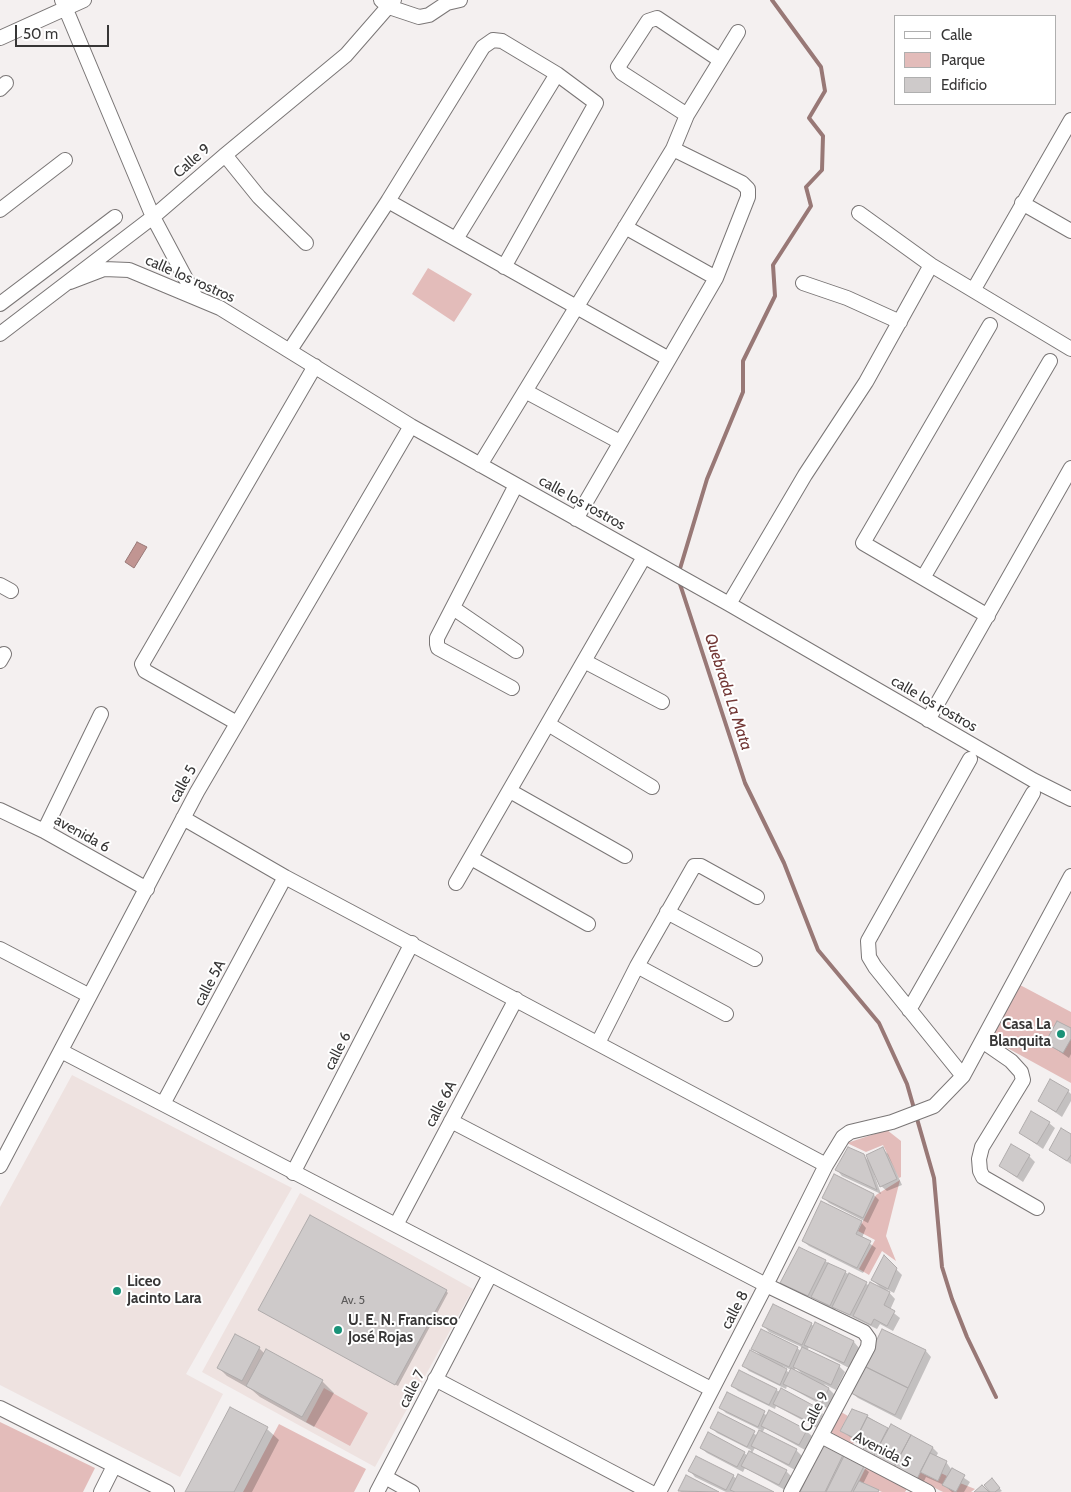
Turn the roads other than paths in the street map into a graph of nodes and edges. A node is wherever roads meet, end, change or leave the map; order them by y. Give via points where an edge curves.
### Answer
1 (84, 0) edge
2 (460, 0) edge
3 (388, 2) edge
4 (64, 4) edge
5 (738, 32) dead end
6 (0, 38) edge
7 (720, 60) junction
8 (557, 74) junction
9 (687, 116) junction
10 (1069, 126) edge
11 (673, 149) junction
12 (224, 154) junction
13 (64, 160) dead end
14 (388, 201) junction
15 (1022, 203) junction
16 (0, 210) edge
17 (859, 213) dead end
18 (115, 217) dead end
19 (153, 217) junction
20 (625, 227) junction
21 (1071, 231) edge
22 (456, 239) junction
23 (306, 243) dead end
24 (931, 265) junction
25 (504, 267) junction
26 (716, 278) junction
27 (70, 282) junction
28 (803, 283) dead end
29 (974, 289) junction
30 (195, 296) junction
31 (0, 304) edge
32 (576, 307) junction
33 (900, 322) junction
34 (990, 326) dead end
35 (0, 334) edge
36 (1071, 349) edge
37 (290, 350) junction
38 (669, 359) junction
39 (1050, 361) dead end
40 (316, 366) junction
41 (525, 391) junction
42 (411, 426) junction
43 (620, 442) junction
44 (480, 465) junction
45 (1071, 468) edge
46 (516, 485) junction
47 (576, 519) junction
48 (644, 557) junction
49 (923, 578) junction
50 (728, 604) junction
51 (453, 608) junction
52 (988, 616) junction
53 (516, 651) dead end
54 (584, 661) junction
55 (512, 688) dead end
56 (662, 702) dead end
57 (101, 714) dead end
58 (928, 720) junction
59 (236, 724) junction
60 (548, 724) junction
61 (970, 759) dead end
62 (652, 787) dead end
63 (510, 791) junction
64 (1033, 793) dead end
65 (1071, 799) edge
66 (0, 810) edge
67 (182, 818) junction
68 (44, 832) junction
69 (625, 856) dead end
70 (471, 858) junction
71 (1071, 876) edge
72 (285, 877) junction
73 (456, 883) dead end
74 (147, 889) junction
75 (757, 897) dead end
76 (667, 912) junction
77 (588, 924) dead end
78 (412, 943) junction
79 (0, 949) edge
80 (755, 958) dead end
81 (637, 966) junction
82 (88, 995) junction
83 (516, 999) junction
84 (910, 1010) junction
85 (726, 1014) dead end
86 (982, 1041) junction
87 (598, 1043) junction
88 (61, 1051) junction
89 (963, 1076) junction
90 (163, 1104) junction
91 (451, 1121) junction
92 (826, 1165) junction
93 (0, 1166) edge
94 (293, 1173) junction
95 (1037, 1208) dead end
96 (396, 1225) junction
97 (490, 1274) junction
98 (766, 1285) junction
99 (436, 1379) junction
100 (711, 1389) junction
101 (0, 1408) edge
102 (820, 1436) junction
103 (114, 1466) junction
104 (385, 1478) junction
105 (101, 1492) edge
106 (167, 1492) edge
107 (377, 1492) edge
108 (412, 1492) edge
109 (650, 1492) edge
110 (659, 1492) edge
111 (791, 1492) edge
112 (928, 1492) edge

1 - 4 street
2 - 3 street via 418,17
3 - 12 street, Calle 9 via 346,55
4 - 6 street
4 - 19 street
5 - 7 street
7 - 9 street
7 - 9 street via 657,18 648,21 618,67 622,73
8 - 14 street via 502,41 493,40 483,48
8 - 22 street
8 - 25 street via 596,103
9 - 11 street
10 - 15 street
11 - 20 street
11 - 26 street via 748,189 748,197
12 - 19 street, Calle 9
12 - 23 street via 258,197
13 - 16 street
14 - 22 street
14 - 37 street
15 - 21 street
15 - 29 street
17 - 24 street
18 - 31 street
19 - 27 street, Calle 9
19 - 30 street
20 - 26 street
20 - 32 street
22 - 25 street
24 - 29 street
24 - 33 street
25 - 32 street
26 - 38 street
27 - 30 street, calle los rostros via 104,269 129,270
27 - 35 street, Calle 9
28 - 33 street
29 - 36 street
30 - 37 street, calle los rostros
32 - 38 street
32 - 41 street
33 - 50 street
34 - 49 street via 863,543
37 - 40 street, calle los rostros
38 - 43 street
39 - 49 street
40 - 42 street, calle los rostros
40 - 59 street via 142,664 145,671
41 - 43 street
41 - 44 street
42 - 44 street, calle los rostros
42 - 59 street, calle 5
43 - 47 street
44 - 46 street, calle los rostros
45 - 52 street
46 - 47 street, calle los rostros
46 - 51 street
47 - 48 street, calle los rostros
48 - 50 street, calle los rostros
48 - 54 street
49 - 52 street
50 - 58 street, calle los rostros
51 - 53 street
51 - 55 street via 437,638 438,648
52 - 58 street
54 - 56 street
54 - 60 street
57 - 68 street
58 - 65 street, calle los rostros
59 - 67 street, calle 5
60 - 62 street
60 - 63 street
61 - 84 street via 868,941 869,956 875,967
63 - 69 street
63 - 70 street
64 - 84 street
66 - 68 street, avenida 6
67 - 72 street
67 - 74 street, calle 5
68 - 74 street, avenida 6
70 - 73 street
70 - 77 street
71 - 86 street
72 - 78 street
72 - 90 street, calle 5A
74 - 82 street, calle 5
75 - 76 street via 701,866 694,866
76 - 80 street
76 - 81 street
78 - 83 street
78 - 94 street, calle 6
79 - 82 street
81 - 85 street
81 - 87 street
82 - 88 street, calle 5
83 - 87 street
83 - 91 street, calle 6A
84 - 89 street
86 - 89 street
86 - 95 street via 1011,1061 1021,1072 1022,1080 982,1147 980,1171 983,1177
87 - 92 street
88 - 90 street
88 - 93 street, calle 5
89 - 92 street, calle 8 via 934,1106 892,1122 850,1132 838,1144
90 - 94 street
91 - 96 street, calle 6A
91 - 98 street
92 - 98 street, calle 8
94 - 96 street
96 - 97 street
97 - 99 street, calle 7
97 - 100 street
98 - 100 street, calle 8
98 - 102 street, Calle 9 via 864,1332 869,1340
99 - 104 street, calle 7
99 - 109 street
100 - 110 street, calle 8
101 - 103 street
102 - 111 street, Calle 9
102 - 112 street, Avenida 5
103 - 105 street
103 - 106 street
104 - 107 street, calle 7
104 - 108 street

